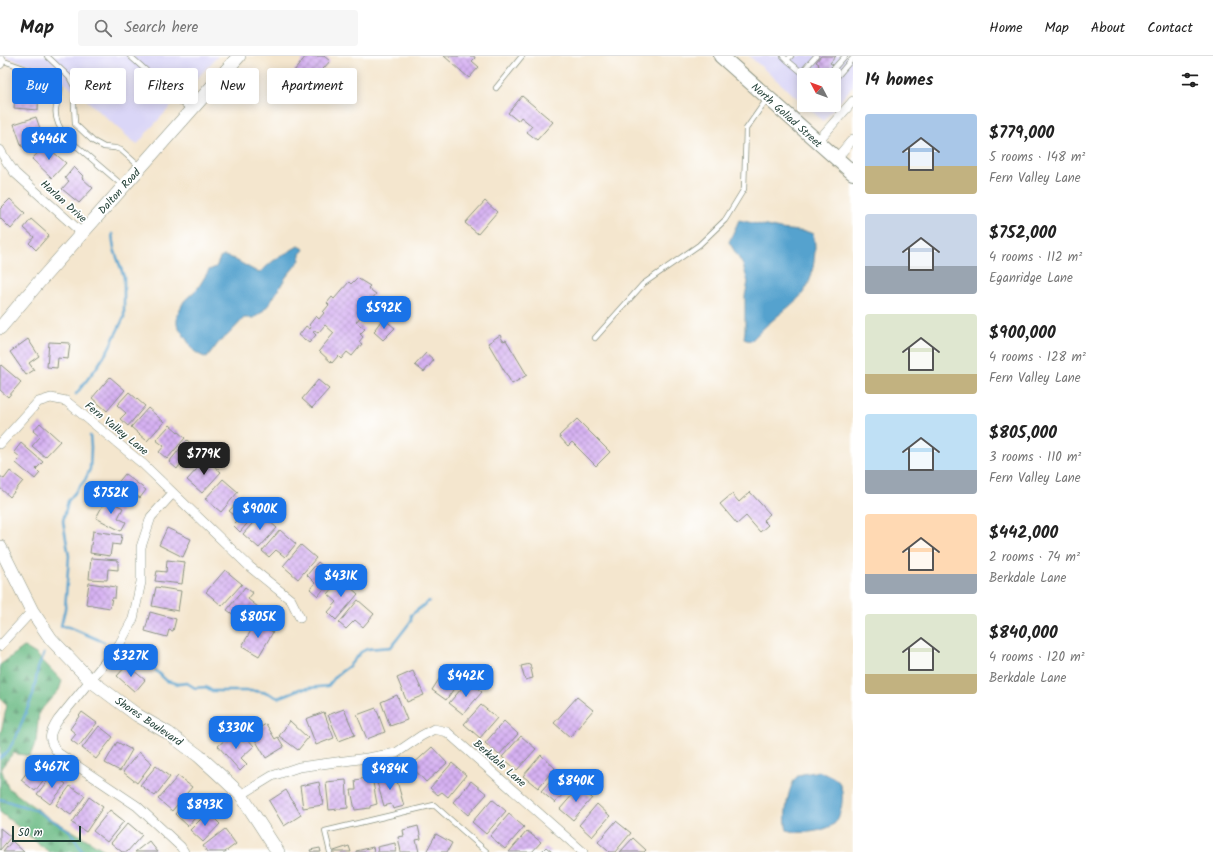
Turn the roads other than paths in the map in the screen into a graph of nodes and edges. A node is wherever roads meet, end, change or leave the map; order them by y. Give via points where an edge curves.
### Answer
1 (47, 56) edge
2 (130, 56) edge
3 (239, 56) edge
4 (522, 56) edge
5 (721, 56) edge
6 (783, 56) edge
7 (816, 56) edge
8 (845, 56) edge
9 (789, 58) edge
10 (853, 58) edge
11 (1, 60) edge
12 (798, 68) edge
13 (807, 68) edge
14 (834, 68) edge
15 (841, 72) edge
16 (496, 88) dead end
17 (768, 98) junction
18 (853, 101) edge
19 (191, 110) junction
20 (853, 139) edge
21 (818, 142) junction
22 (0, 150) edge
23 (836, 159) junction
24 (141, 167) junction
25 (853, 173) edge
26 (123, 186) junction
27 (82, 233) junction
28 (0, 328) edge
29 (595, 338) dead end
30 (0, 444) edge
31 (173, 493) junction
32 (0, 547) edge
33 (32, 611) junction
34 (300, 618) dead end
35 (0, 646) edge
36 (90, 680) junction
37 (241, 795) junction
38 (184, 852) edge
39 (278, 852) edge
40 (330, 852) edge
41 (486, 852) edge
42 (583, 852) edge

1 - 24 lane via 69,77 76,90 75,124 93,141 104,147 121,150
2 - 19 lane
3 - 19 street, Dalton Road
4 - 16 lane
5 - 17 main road, North Goliad Street
6 - 9 lane
7 - 13 lane
8 - 14 lane
9 - 12 lane
10 - 15 lane
11 - 26 lane via 57,81 61,92 56,118 62,132
17 - 21 main road, North Goliad Street
17 - 29 lane via 746,129 744,189 725,220 699,245 643,284
18 - 21 street
19 - 24 street, Dalton Road
20 - 23 street
21 - 23 main road, North Goliad Street
22 - 27 street, Harlan Drive via 15,173
23 - 25 main road, North Goliad Street
24 - 26 street, Dalton Road
26 - 27 street, Dalton Road
27 - 28 street, Dalton Road
30 - 31 street, Fern Valley Lane via 38,402 51,398 66,401 144,464
31 - 34 street, Fern Valley Lane via 250,567 291,600
31 - 36 street via 151,517 141,547 141,582 133,619 119,645
32 - 33 street, Shores Boulevard
33 - 35 street
33 - 36 street, Shores Boulevard via 51,639
36 - 37 street, Shores Boulevard via 199,756
36 - 38 street via 67,706 51,730 52,746 58,753 137,806
37 - 39 street, Shores Boulevard
37 - 42 street, Berkdale Lane via 272,776 299,767 396,753 434,729 447,732
40 - 41 lane via 325,831 434,805

